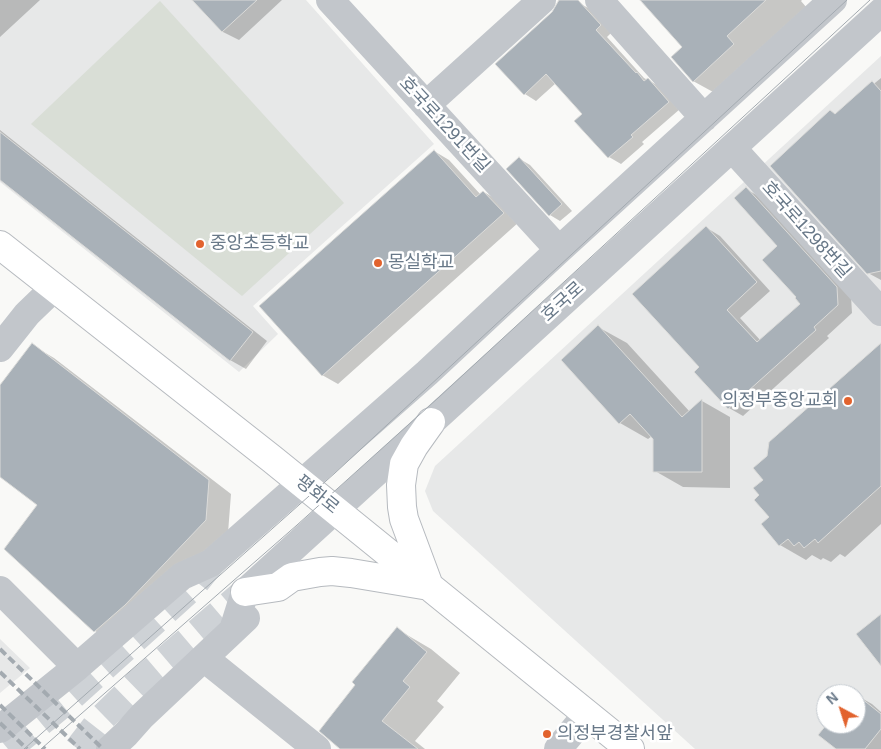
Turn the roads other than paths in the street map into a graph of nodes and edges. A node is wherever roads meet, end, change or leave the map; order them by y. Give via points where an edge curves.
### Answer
1 (330, 0) edge
2 (542, 0) edge
3 (599, 0) edge
4 (833, 0) edge
5 (881, 12) edge
6 (426, 105) junction
7 (704, 118) junction
8 (732, 148) junction
9 (0, 246) edge
10 (559, 250) junction
11 (54, 288) junction
12 (881, 312) edge
13 (0, 348) edge
14 (431, 422) junction
15 (302, 483) junction
16 (335, 510) junction
17 (429, 586) junction
18 (278, 587) junction
19 (0, 590) edge
20 (245, 592) junction
21 (233, 630) junction
22 (204, 658) junction
23 (77, 667) junction
24 (587, 714) junction
25 (0, 729) edge
26 (126, 744) edge
27 (317, 749) edge
28 (558, 749) edge
29 (630, 749) edge

1 - 6 street, 호국로1291번길
2 - 6 street
3 - 7 street
4 - 7 street
5 - 8 street, 호국로
6 - 10 street, 호국로1291번길
7 - 10 street
8 - 12 street, 호국로1298번길
8 - 14 street, 호국로
9 - 11 main road, 평화로
10 - 15 street
11 - 13 street via 27,314
11 - 15 main road, 평화로
14 - 16 street, 호국로
14 - 17 main road via 404,464 401,486 404,519
15 - 16 main road, 평화로
15 - 23 street via 211,563 182,576
16 - 17 main road, 평화로
16 - 20 street, 호국로
17 - 18 main road via 332,571 292,577
17 - 24 main road, 평화로
18 - 20 main road
18 - 21 street
19 - 23 street
20 - 21 street
21 - 22 street
22 - 26 street via 142,716
22 - 27 street
23 - 25 street
24 - 28 street
24 - 29 main road, 평화로

